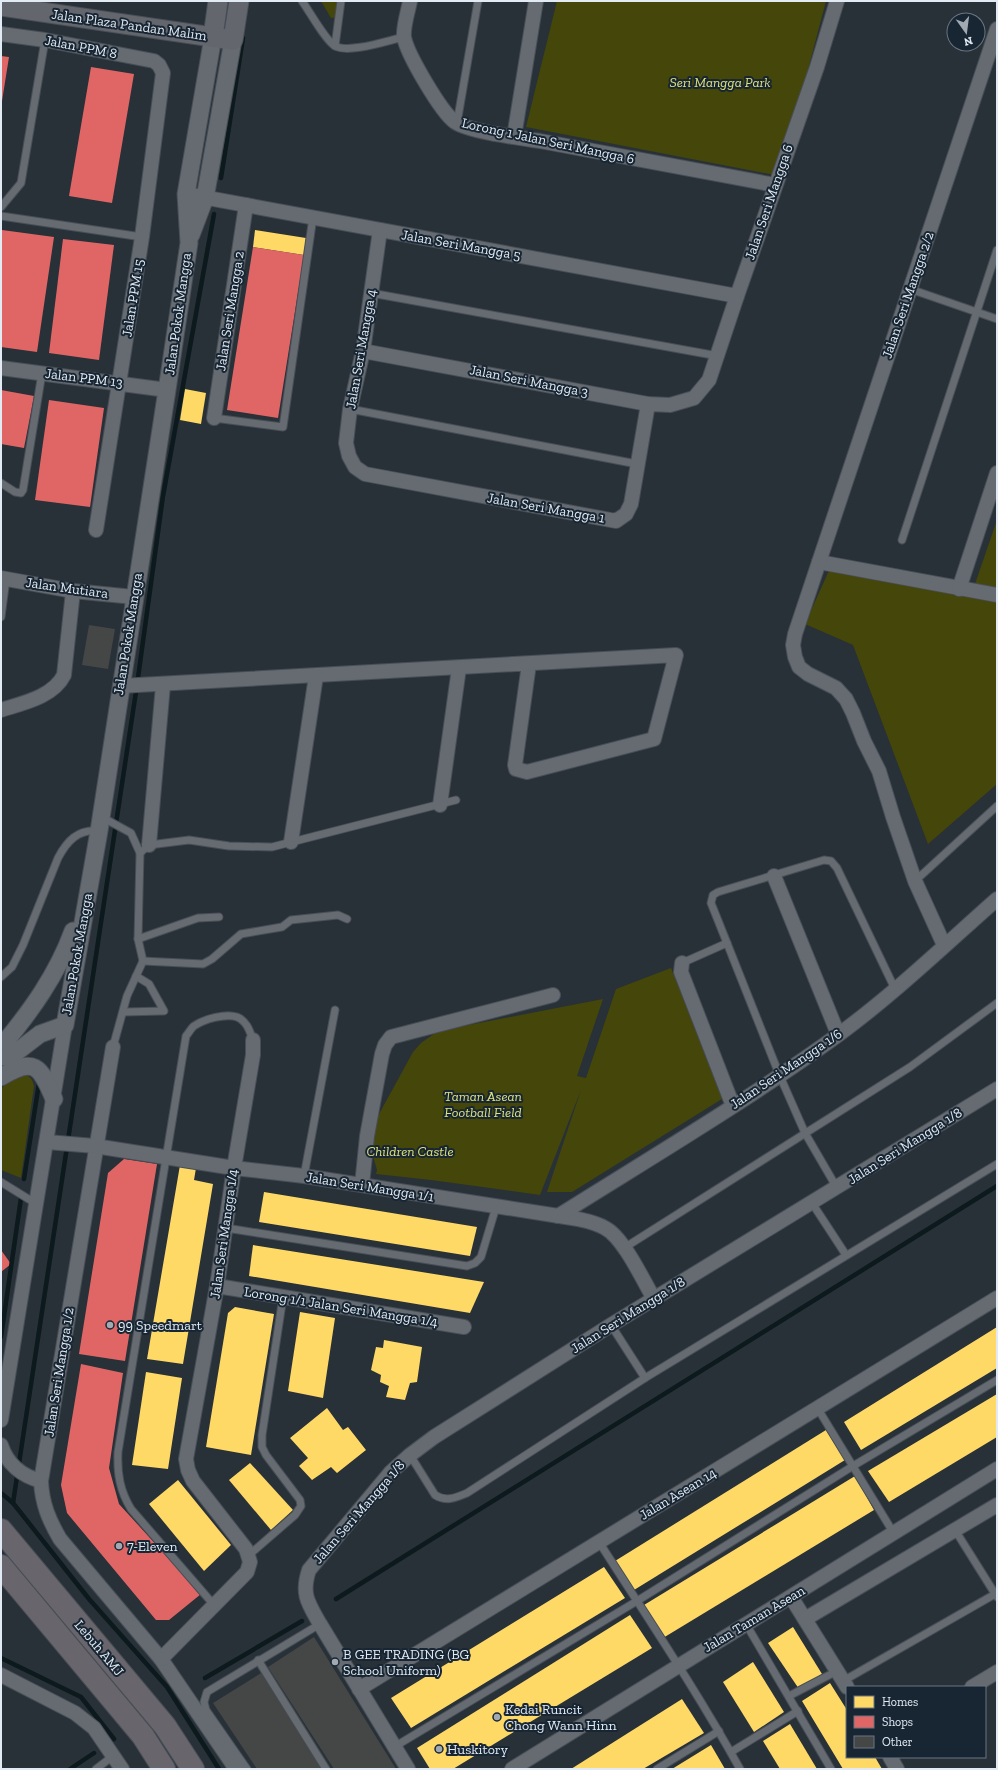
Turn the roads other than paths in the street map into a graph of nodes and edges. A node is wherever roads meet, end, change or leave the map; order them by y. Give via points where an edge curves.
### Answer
1 (218, 1) edge
2 (239, 1) edge
3 (302, 1) edge
4 (341, 1) edge
5 (410, 1) edge
6 (478, 1) edge
7 (536, 1) edge
8 (837, 1) edge
9 (1, 6) edge
10 (997, 29) edge
11 (1, 34) edge
12 (213, 37) junction
13 (404, 37) junction
14 (45, 40) junction
15 (234, 40) junction
16 (335, 46) junction
17 (992, 61) edge
18 (159, 65) joint
19 (457, 123) junction
20 (514, 136) junction
21 (776, 185) junction
22 (186, 194) junction
23 (205, 198) junction
24 (246, 205) junction
25 (1, 207) edge
26 (1, 216) edge
27 (313, 217) junction
28 (380, 230) junction
29 (142, 237) junction
30 (189, 243) junction
31 (997, 250) edge
32 (910, 289) junction
33 (371, 293) junction
34 (737, 296) junction
35 (978, 312) junction
36 (997, 319) edge
37 (363, 351) junction
38 (718, 356) junction
39 (1, 368) edge
40 (42, 373) junction
41 (119, 382) junction
42 (167, 390) junction
43 (694, 398) joint
44 (648, 404) junction
45 (350, 409) junction
46 (214, 418) joint
47 (637, 464) junction
48 (355, 467) joint
49 (997, 473) edge
50 (1, 483) edge
51 (96, 530) dead end
52 (902, 540) dead end
53 (819, 562) junction
54 (3, 578) edge
55 (959, 589) junction
56 (73, 591) junction
57 (997, 595) edge
58 (134, 597) junction
59 (1, 617) edge
60 (530, 664) junction
61 (459, 668) junction
62 (316, 676) junction
63 (163, 685) junction
64 (132, 686) junction
65 (3, 707) edge
66 (456, 800) dead end
67 (440, 805) junction
68 (997, 806) edge
69 (102, 824) junction
70 (291, 842) junction
71 (144, 849) junction
72 (774, 876) junction
73 (915, 881) junction
74 (88, 889) junction
75 (997, 899) edge
76 (219, 917) dead end
77 (347, 919) dead end
78 (138, 938) junction
79 (727, 943) junction
80 (944, 945) junction
81 (143, 961) junction
82 (682, 963) joint
83 (136, 976) junction
84 (1, 978) edge
85 (895, 989) junction
86 (553, 995) dead end
87 (997, 1002) edge
88 (335, 1010) dead end
89 (124, 1012) junction
90 (65, 1025) junction
91 (838, 1034) junction
92 (253, 1040) joint
93 (113, 1047) joint
94 (4, 1054) edge
95 (779, 1074) junction
96 (1, 1077) edge
97 (997, 1089) edge
98 (54, 1098) junction
99 (733, 1106) junction
100 (805, 1133) junction
101 (53, 1142) junction
102 (96, 1146) junction
103 (167, 1158) junction
104 (997, 1164) edge
105 (234, 1168) junction
106 (304, 1176) junction
107 (1, 1182) edge
108 (362, 1185) junction
109 (837, 1188) junction
110 (36, 1203) junction
111 (812, 1203) junction
112 (496, 1207) junction
113 (558, 1216) junction
114 (226, 1228) junction
115 (624, 1248) junction
116 (846, 1256) junction
117 (217, 1286) junction
118 (283, 1297) junction
119 (997, 1298) edge
120 (654, 1299) junction
121 (611, 1325) junction
122 (464, 1328) dead end
123 (645, 1378) junction
124 (997, 1380) edge
125 (818, 1408) junction
126 (1, 1420) edge
127 (1, 1444) edge
128 (410, 1454) junction
129 (853, 1466) junction
130 (997, 1469) edge
131 (41, 1480) junction
132 (997, 1506) edge
133 (1, 1530) edge
134 (955, 1530) junction
135 (893, 1532) junction
136 (599, 1542) junction
137 (249, 1555) junction
138 (1, 1566) edge
139 (996, 1595) edge
140 (791, 1597) junction
141 (637, 1601) junction
142 (214, 1605) junction
143 (805, 1619) junction
144 (320, 1624) junction
145 (746, 1624) junction
146 (161, 1659) junction
147 (258, 1660) junction
148 (678, 1665) junction
149 (997, 1672) edge
150 (1, 1675) edge
151 (842, 1680) edge
152 (974, 1686) edge
153 (359, 1689) junction
154 (789, 1696) junction
155 (798, 1711) junction
156 (719, 1731) junction
157 (394, 1747) junction
158 (731, 1752) junction
159 (113, 1756) junction
160 (891, 1758) edge
161 (96, 1769) edge
162 (122, 1769) edge
163 (164, 1769) edge
164 (193, 1769) edge
165 (236, 1769) edge
166 (246, 1769) edge
167 (326, 1769) edge
168 (408, 1769) edge
169 (512, 1769) edge
170 (657, 1769) edge
171 (740, 1769) edge
172 (832, 1769) edge
173 (897, 1769) edge

1 - 12 main road, Jalan Pokok Mangga
2 - 15 main road, Jalan Pokok Mangga
3 - 16 lane via 328,40
4 - 16 lane
5 - 13 street
6 - 19 lane
7 - 20 street
8 - 21 street, Jalan Seri Mangga 6
9 - 12 main road, Jalan Plaza Pandan Malim
10 - 17 street, Jalan Seri Mangga 2/2
11 - 14 street, Jalan PPM 8
12 - 15 main road, Jalan Plaza Pandan Malim
12 - 22 street, Jalan Pokok Mangga
13 - 16 lane via 358,47
13 - 19 street, Lorong 1 Jalan Seri Mangga 6 via 429,88 450,118
14 - 18 street, Jalan PPM 8 via 154,61
14 - 25 lane via 21,183
15 - 23 street, Jalan Pokok Mangga
17 - 32 street, Jalan Seri Mangga 2/2
18 - 29 street, Jalan PPM 15 via 163,73
19 - 20 street, Lorong 1 Jalan Seri Mangga 6
20 - 21 street, Lorong 1 Jalan Seri Mangga 6
21 - 34 street, Jalan Seri Mangga 6
22 - 23 street, Jalan Seri Mangga 5
22 - 30 street, Jalan Pokok Mangga
23 - 24 street, Jalan Seri Mangga 5
23 - 30 street, Jalan Pokok Mangga
24 - 27 street, Jalan Seri Mangga 5
24 - 46 street, Jalan Seri Mangga 2
26 - 29 lane
27 - 28 street, Jalan Seri Mangga 5
27 - 46 lane via 283,427
28 - 33 street, Jalan Seri Mangga 4
28 - 34 street, Jalan Seri Mangga 5
29 - 41 street, Jalan PPM 15
30 - 42 street, Jalan Pokok Mangga
31 - 35 lane
32 - 35 lane
32 - 53 street, Jalan Seri Mangga 2/2
33 - 37 street, Jalan Seri Mangga 4
33 - 38 lane
34 - 38 street, Jalan Seri Mangga 6
35 - 36 lane
35 - 52 lane
37 - 44 street, Jalan Seri Mangga 3
37 - 45 street, Jalan Seri Mangga 4
38 - 43 street, Jalan Seri Mangga 6 via 709,380
39 - 40 street, Jalan PPM 13
40 - 41 street, Jalan PPM 13
40 - 50 lane via 23,490 21,493 15,492
41 - 42 street, Jalan PPM 13
41 - 51 street, Jalan PPM 15
42 - 58 street, Jalan Pokok Mangga
43 - 44 street, Jalan Seri Mangga 3 via 670,405
44 - 47 street, Jalan Seri Mangga 1
45 - 47 lane
45 - 48 street, Jalan Seri Mangga 4 via 346,443
47 - 48 street, Jalan Seri Mangga 1 via 631,504 626,514 616,520 365,474
49 - 55 street
53 - 55 street
53 - 73 street, Jalan Seri Mangga 2/2 via 795,634 795,657 808,674 836,688 846,699 879,771
54 - 56 street, Jalan Mutiara
54 - 59 lane
55 - 57 street
56 - 58 street, Jalan Mutiara
56 - 65 street via 64,675 60,683 45,694
58 - 64 street, Jalan Pokok Mangga
60 - 60 street via 661,656 676,655 654,739 527,772 516,769 515,765
60 - 61 street
61 - 62 street
61 - 67 street
62 - 63 street
62 - 70 street
63 - 64 street
63 - 71 street
64 - 69 street, Jalan Pokok Mangga
66 - 67 lane
67 - 70 lane
68 - 73 lane
69 - 71 lane via 131,833
69 - 74 street, Jalan Pokok Mangga
69 - 84 lane via 71,838 63,848 23,945 12,967
70 - 71 lane via 272,848 256,848 189,840
71 - 78 lane
72 - 79 lane via 713,895 711,903
72 - 85 lane via 824,860 831,862 837,868
72 - 91 street
73 - 80 street, Jalan Seri Mangga 2/2
74 - 90 street, Jalan Pokok Mangga
74 - 94 street via 65,953
75 - 80 street, Jalan Seri Mangga 1/6
76 - 78 lane via 198,918
77 - 81 lane via 338,915 291,920 282,927 241,934 203,964
78 - 81 lane
79 - 82 lane
79 - 95 lane
80 - 85 street, Jalan Seri Mangga 1/6
81 - 83 lane
82 - 99 street via 681,972
83 - 89 lane via 127,996
83 - 89 lane via 149,984 164,1012
85 - 91 street, Jalan Seri Mangga 1/6
86 - 108 street via 391,1037 382,1054 367,1136
87 - 100 lane via 910,1067
88 - 106 lane
89 - 93 lane
90 - 94 street, Jalan Pokok Mangga via 40,1034
90 - 98 street, Jalan Pokok Mangga
91 - 95 street, Jalan Seri Mangga 1/6
92 - 103 lane via 248,1027 238,1017 226,1016 193,1026 186,1036 183,1049
92 - 105 street, Jalan Seri Mangga 1/4 via 253,1055
93 - 102 street, Jalan Seri Mangga 1/2
94 - 96 street, Jalan Pokok Mangga via 10,1066
95 - 99 street, Jalan Seri Mangga 1/6
95 - 100 lane
96 - 98 street via 16,1068 26,1065 34,1067 47,1082
97 - 109 street, Jalan Seri Mangga 1/8
98 - 101 street, Jalan Pokok Mangga
99 - 113 street, Jalan Seri Mangga 1/6
100 - 109 lane
100 - 115 lane
101 - 102 street, Jalan Seri Mangga 1/1
101 - 110 street, Jalan Pokok Mangga
102 - 103 street, Jalan Seri Mangga 1/1
102 - 131 street, Jalan Seri Mangga 1/2
103 - 105 street, Jalan Seri Mangga 1/1
103 - 142 lane via 122,1422 117,1469 119,1484 131,1509
104 - 116 lane
105 - 106 street, Jalan Seri Mangga 1/1
105 - 114 street, Jalan Seri Mangga 1/4
106 - 108 street, Jalan Seri Mangga 1/1
107 - 110 lane
108 - 112 street, Jalan Seri Mangga 1/1
109 - 111 street, Jalan Seri Mangga 1/8
110 - 126 street, Jalan Pokok Mangga
111 - 116 lane
111 - 120 street, Jalan Seri Mangga 1/8
112 - 113 street, Jalan Seri Mangga 1/1
112 - 114 lane via 481,1257 467,1266
113 - 115 street, Jalan Seri Mangga 1/1 via 578,1218 606,1228
114 - 117 street, Jalan Seri Mangga 1/4
115 - 120 street, Jalan Seri Mangga 1/1
116 - 123 lane
117 - 118 street, Lorong 1/1 Jalan Seri Mangga 1/4
117 - 137 street, Jalan Seri Mangga 1/4 via 186,1459 193,1481
118 - 122 street, Lorong 1/1 Jalan Seri Mangga 1/4
118 - 137 lane via 267,1395 262,1447 300,1500 301,1506 295,1515
119 - 125 street, Jalan Asean 14
120 - 121 street, Jalan Seri Mangga 1/8
121 - 123 lane
121 - 128 street, Jalan Seri Mangga 1/8
123 - 128 lane via 467,1493 448,1500 435,1495
124 - 129 lane
125 - 129 lane
125 - 136 street, Jalan Asean 14
127 - 131 street via 6,1459 24,1474
128 - 144 street, Jalan Seri Mangga 1/8 via 391,1472 309,1570 305,1589 306,1600
129 - 135 lane
129 - 141 lane
130 - 135 street, Jalan Taman Asean
131 - 146 street, Jalan Seri Mangga 1/2 via 42,1497 60,1539
132 - 134 street
133 - 164 highway, Lebuh AMJ via 164,1726
134 - 139 lane
134 - 143 street
135 - 140 street, Jalan Taman Asean
136 - 141 lane
136 - 153 street, Jalan Asean 14
137 - 142 street via 250,1562 246,1572
138 - 163 highway, Lebuh AMJ via 142,1736
139 - 151 lane
140 - 143 street
140 - 145 street, Jalan Taman Asean
141 - 148 lane
141 - 157 lane
142 - 146 street
143 - 151 street
144 - 147 lane
144 - 153 street
145 - 148 street, Jalan Taman Asean
145 - 154 lane
146 - 165 street, Jalan Seri Mangga 1/2
147 - 166 lane via 207,1692 204,1702 206,1710
147 - 167 lane
148 - 156 lane
148 - 169 street, Jalan Taman Asean
149 - 152 street
150 - 159 street via 75,1712 94,1728
151 - 154 lane
153 - 157 street
154 - 155 lane
155 - 158 lane
155 - 172 lane
156 - 158 lane
156 - 170 lane
157 - 168 street
158 - 171 lane
159 - 161 lane
159 - 162 street
160 - 173 street

